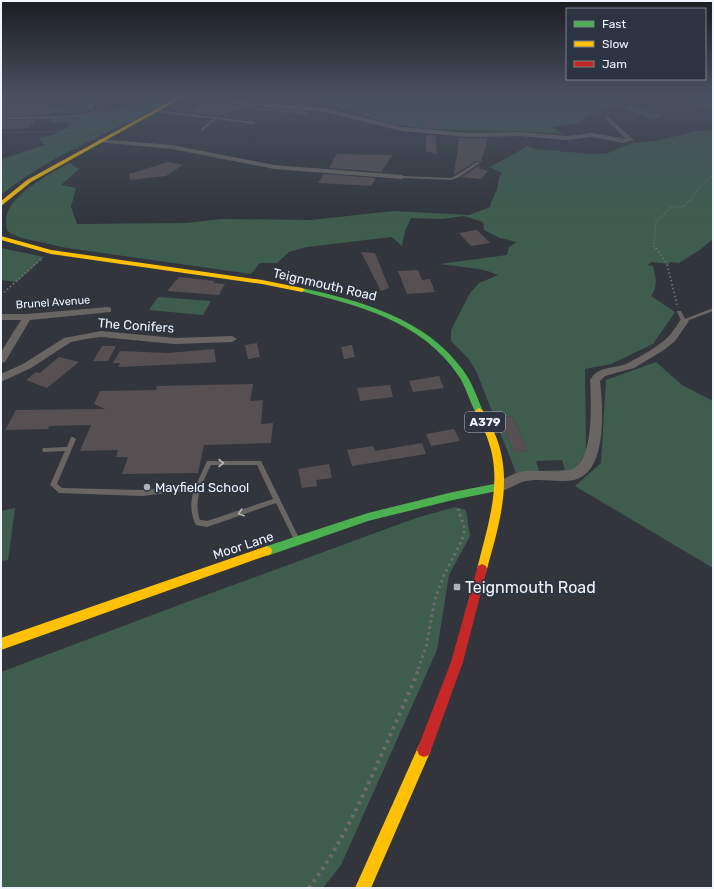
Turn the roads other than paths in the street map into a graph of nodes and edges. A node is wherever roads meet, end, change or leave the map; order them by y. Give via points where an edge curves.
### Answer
1 (105, 137) edge
2 (561, 137) edge
3 (571, 137) edge
4 (605, 137) edge
5 (628, 137) edge
6 (98, 141) junction
7 (478, 163) dead end
8 (402, 177) joint
9 (1, 204) edge
10 (1, 238) edge
11 (108, 310) dead end
12 (713, 310) edge
13 (1, 317) edge
14 (28, 317) junction
15 (682, 317) joint
16 (232, 339) dead end
17 (1, 360) edge
18 (1, 378) edge
19 (73, 439) dead end
20 (69, 449) junction
21 (45, 450) dead end
22 (197, 487) junction
23 (499, 487) junction
24 (278, 500) junction
25 (298, 541) junction
26 (1, 644) edge
27 (363, 888) edge

1 - 6 main road
2 - 3 street
4 - 5 street via 631,140
6 - 8 street via 172,147 274,167
6 - 9 main road via 28,181
7 - 8 lane via 451,178
10 - 23 main road, Teignmouth Road / A379 via 51,252 301,290 380,310 439,348 458,369 489,430 498,459
11 - 14 street, Brunel Avenue
12 - 15 lane
13 - 14 street, Brunel Avenue
14 - 17 street
15 - 23 street via 672,339 660,348 630,366 601,373 595,380 597,405 593,449 587,466 573,475 521,477
16 - 18 street, The Conifers via 175,341 101,334 86,336 68,340
19 - 20 lane
20 - 21 lane
20 - 22 lane via 53,485 61,491 142,493
22 -> 24 lane via 209,463 259,463
24 -> 22 lane via 207,524 198,523 194,515
23 - 25 main road, Moor Lane via 368,517
23 - 27 main road, Teignmouth Road / A379 via 492,529 457,662 418,768
24 - 25 lane
25 - 26 main road, Moor Lane

